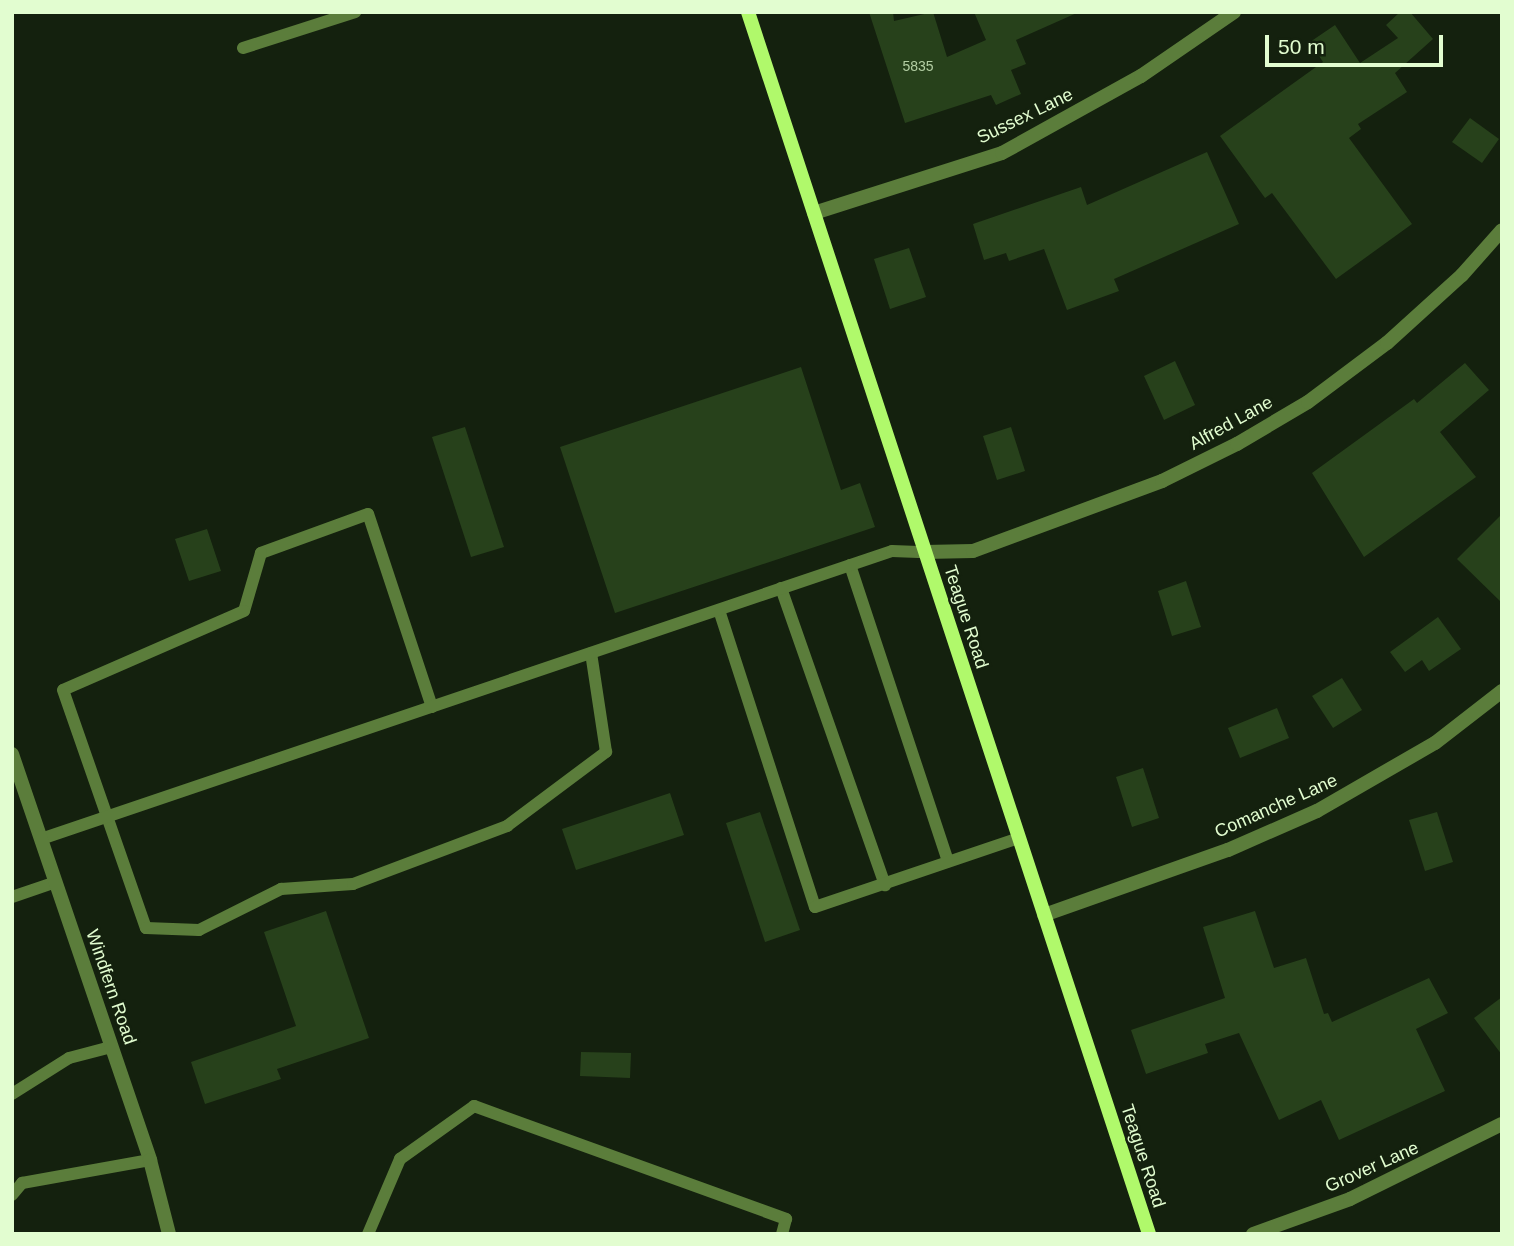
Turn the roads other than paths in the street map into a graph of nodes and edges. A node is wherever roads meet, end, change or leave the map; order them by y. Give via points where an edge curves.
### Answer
1 (355, 12) edge
2 (748, 12) edge
3 (1234, 12) edge
4 (243, 48) dead end
5 (814, 213) junction
6 (1502, 230) edge
7 (925, 552) junction
8 (850, 565) junction
9 (781, 588) junction
10 (719, 610) junction
11 (591, 653) junction
12 (1502, 691) edge
13 (432, 707) junction
14 (12, 754) edge
15 (108, 817) junction
16 (1019, 838) junction
17 (41, 839) junction
18 (948, 861) junction
19 (56, 882) junction
20 (885, 885) junction
21 (12, 897) edge
22 (1044, 915) junction
23 (111, 1046) junction
24 (12, 1094) edge
25 (1502, 1124) edge
26 (150, 1160) junction
27 (12, 1195) edge
28 (169, 1234) edge
29 (368, 1234) edge
30 (782, 1234) edge
31 (1149, 1234) edge
32 (1252, 1234) edge

1 - 4 lane
2 - 5 street, Teague Road
3 - 5 street, Sussex Lane via 1130,83 1002,153
5 - 7 street, Teague Road
6 - 7 street, Alfred Lane via 1462,275 1387,343 1308,402 1237,444 1162,481 973,551
7 - 8 lane via 892,551
7 - 16 street, Teague Road
8 - 9 lane
8 - 18 lane
9 - 10 lane
9 - 20 lane
10 - 11 lane
10 - 20 lane via 816,907
11 - 13 lane
11 - 15 lane via 606,752 507,826 353,884 281,889 199,930 146,928
12 - 22 street, Comanche Lane via 1425,750 1317,811 1228,850
13 - 15 lane
13 - 15 lane via 368,514 261,553 244,611 62,690
14 - 17 street, Windfern Road
15 - 17 lane
16 - 18 lane
16 - 22 street, Teague Road
17 - 19 street, Windfern Road
18 - 20 lane
19 - 21 lane
19 - 23 street, Windfern Road
22 - 31 street, Teague Road
23 - 24 lane via 69,1058
23 - 26 street, Windfern Road
25 - 32 street, Grover Lane via 1350,1199
26 - 27 lane via 22,1182
26 - 28 street, Windfern Road
29 - 30 lane via 400,1159 474,1106 786,1219

